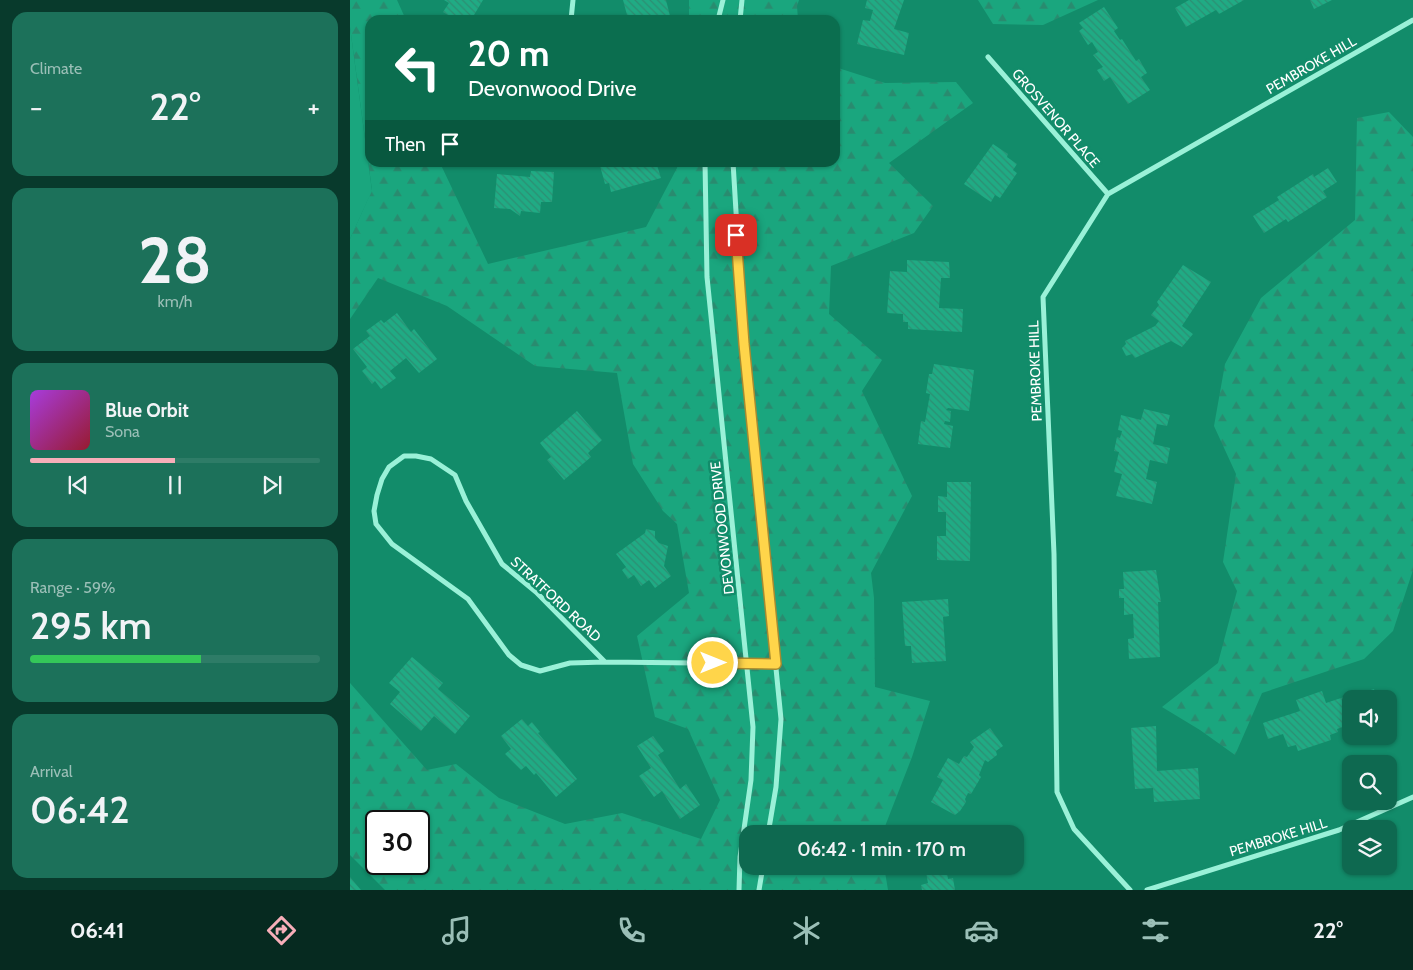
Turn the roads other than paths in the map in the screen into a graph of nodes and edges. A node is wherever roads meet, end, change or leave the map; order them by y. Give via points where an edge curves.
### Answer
1 (573, 0) edge
2 (723, 0) edge
3 (742, 0) edge
4 (572, 15) edge
5 (719, 15) edge
6 (740, 15) edge
7 (1413, 20) edge
8 (988, 57) dead end
9 (705, 167) edge
10 (733, 167) edge
11 (1108, 194) junction
12 (605, 662) junction
13 (748, 664) junction
14 (776, 664) junction
15 (1413, 797) edge
16 (770, 825) edge
17 (762, 875) edge
18 (739, 890) edge
19 (759, 890) edge
20 (1130, 890) edge
21 (1147, 890) edge

1 - 4 street
2 - 5 street
3 - 6 street
7 - 11 street, PEMBROKE HILL
8 - 11 street, GROSVENOR PLACE
9 - 13 street, DEVONWOOD DRIVE via 706,277
10 - 14 street via 744,344
11 - 20 street, PEMBROKE HILL via 1043,297 1054,554 1056,792 1074,830
12 - 12 street, STRATFORD ROAD via 536,592 502,564 455,476 431,459 416,456 404,456 389,467 377,495 376,524 392,544 468,599 509,655 521,665 540,671 570,663
12 - 13 street, STRATFORD ROAD
13 - 14 street, STRATFORD ROAD
13 - 18 street, DEVONWOOD DRIVE via 753,727 751,780 740,857
14 - 16 street via 781,719
15 - 21 street, PEMBROKE HILL via 1339,830
17 - 19 street

